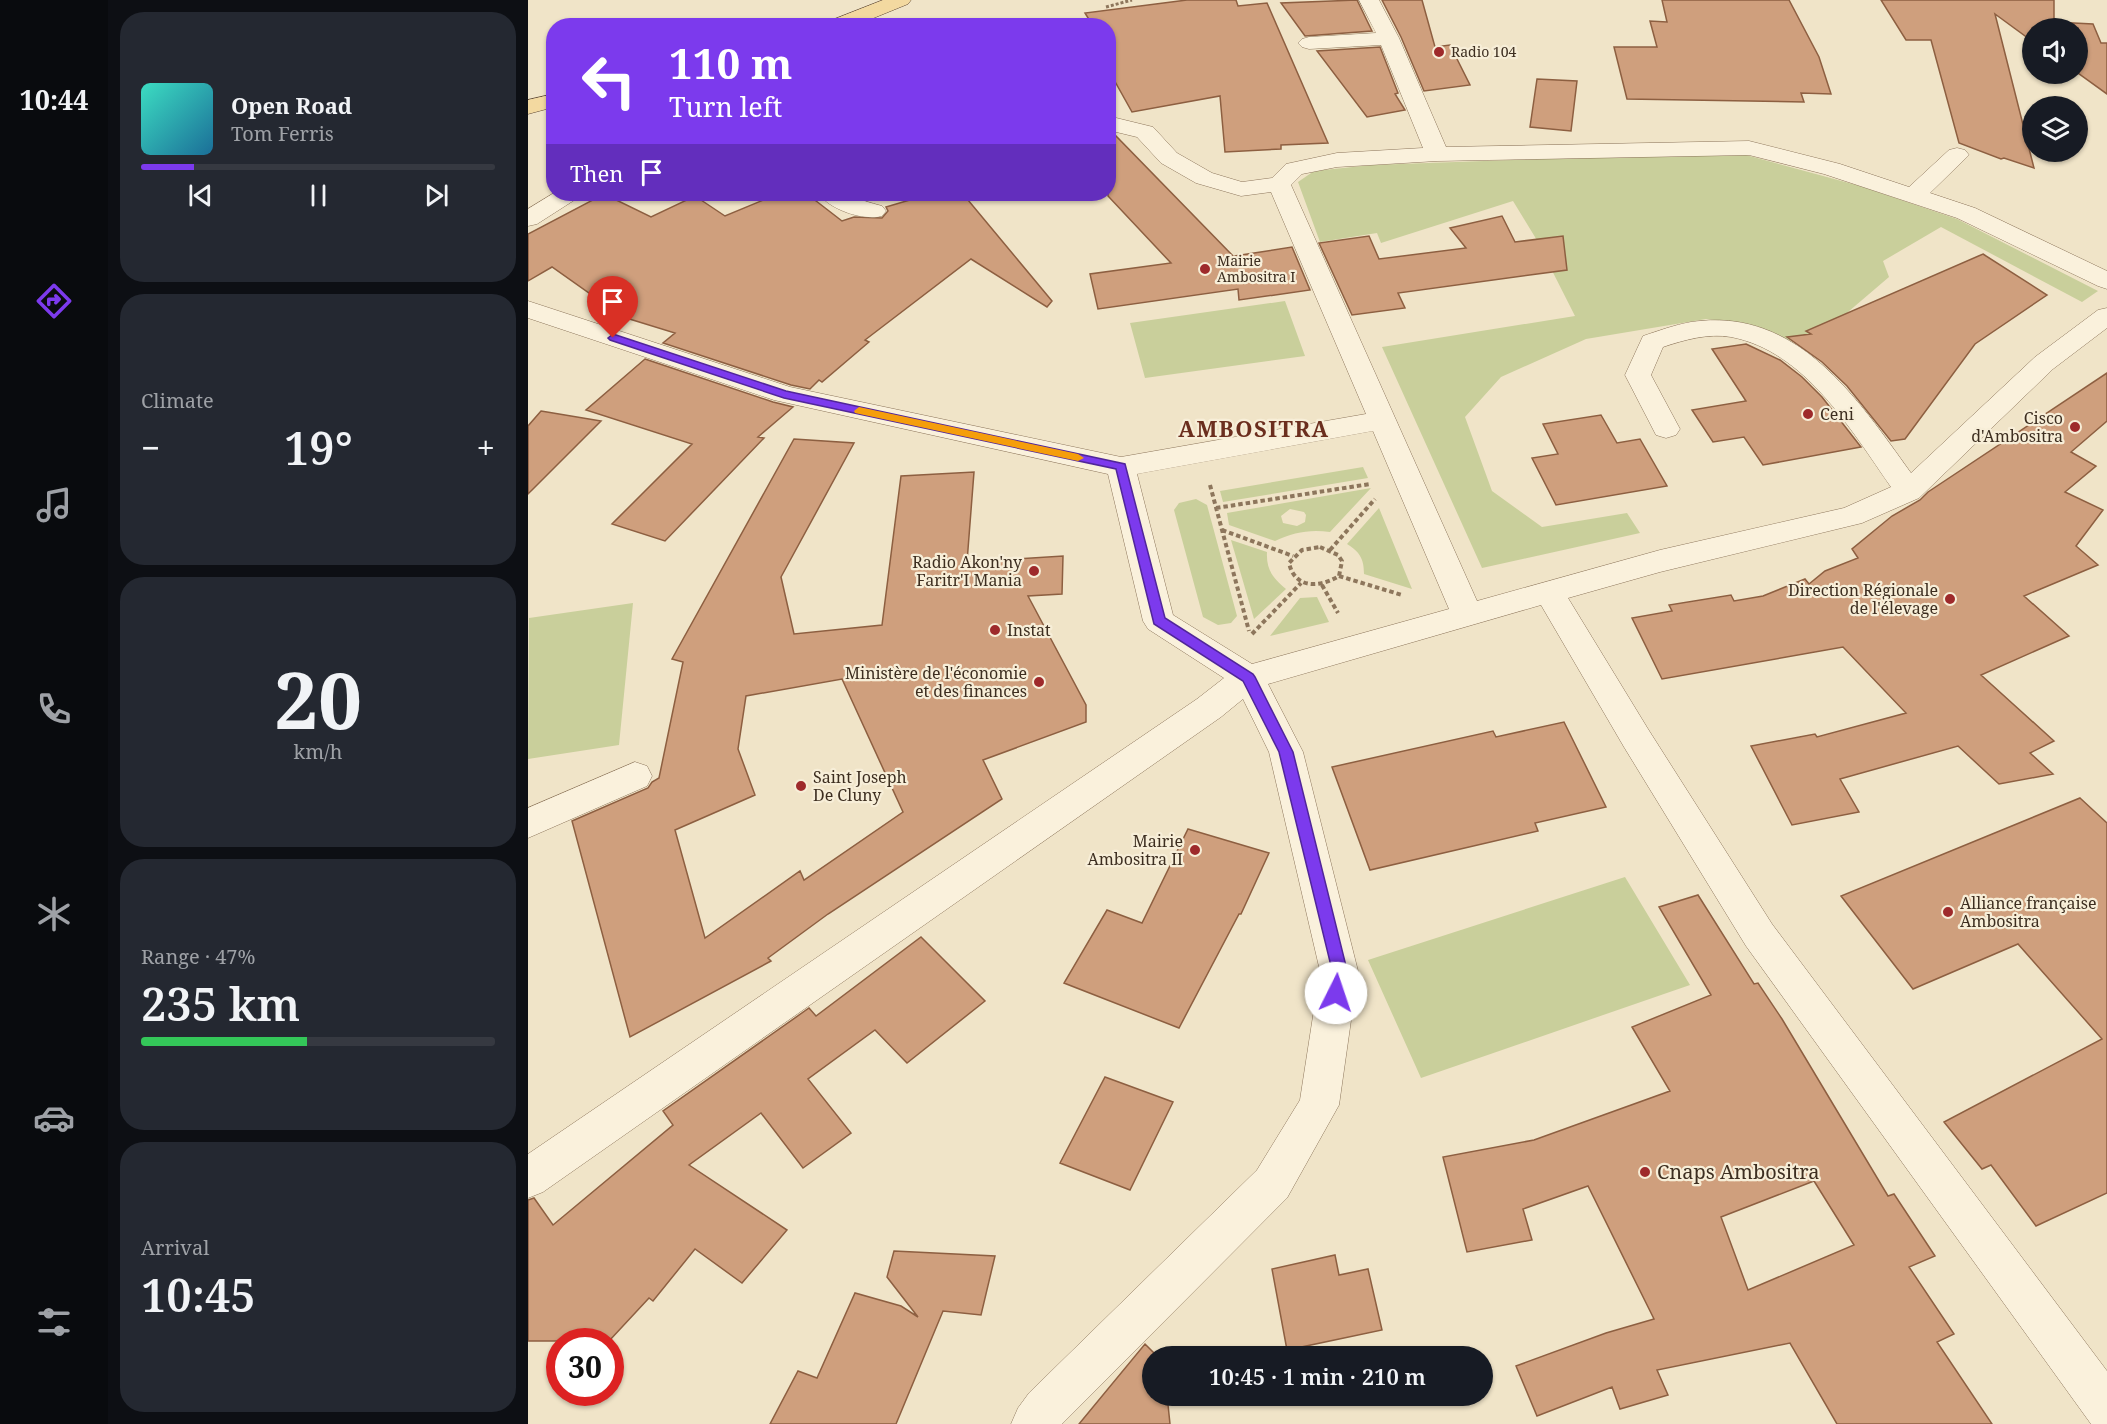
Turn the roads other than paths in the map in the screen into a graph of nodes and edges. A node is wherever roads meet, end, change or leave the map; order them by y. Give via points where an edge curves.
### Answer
1 (902, 0) edge
2 (1369, 0) edge
3 (855, 18) edge
4 (1389, 38) junction
5 (1309, 43) dead end
6 (546, 102) edge
7 (528, 107) edge
8 (1116, 125) edge
9 (1437, 154) junction
10 (1957, 155) dead end
11 (1279, 184) junction
12 (1918, 196) junction
13 (557, 201) edge
14 (842, 201) edge
15 (874, 211) dead end
16 (528, 219) edge
17 (2107, 281) edge
18 (528, 309) edge
19 (2107, 316) edge
20 (1382, 420) junction
21 (1666, 429) dead end
22 (1121, 466) junction
23 (1909, 491) junction
24 (1549, 592) junction
25 (1467, 614) junction
26 (1248, 677) junction
27 (635, 776) dead end
28 (528, 824) edge
29 (528, 1178) edge
30 (2107, 1408) edge
31 (1034, 1424) edge

1 - 3 main road
2 - 4 street
4 - 5 street
4 - 9 street
6 - 7 main road
8 - 11 street via 1144,132 1169,158 1204,178 1241,189
9 - 11 street via 1337,160 1294,169
9 - 12 street via 1749,148
10 - 12 street via 1918,191
11 - 20 street
12 - 17 street via 1966,213
13 - 16 street
14 - 15 street
18 - 22 street via 784,394
19 - 23 street via 2044,363
20 - 22 street
20 - 25 street via 1398,475
21 - 23 street via 1638,375 1652,342 1692,330 1731,329 1766,339 1796,355 1831,386
22 - 26 street via 1159,621
23 - 24 street via 1852,516 1660,561
24 - 25 street
24 - 30 street via 1759,935
25 - 26 street
26 - 29 street via 1209,708
26 - 31 street via 1286,752 1340,970 1318,1105 1272,1184
27 - 28 street

